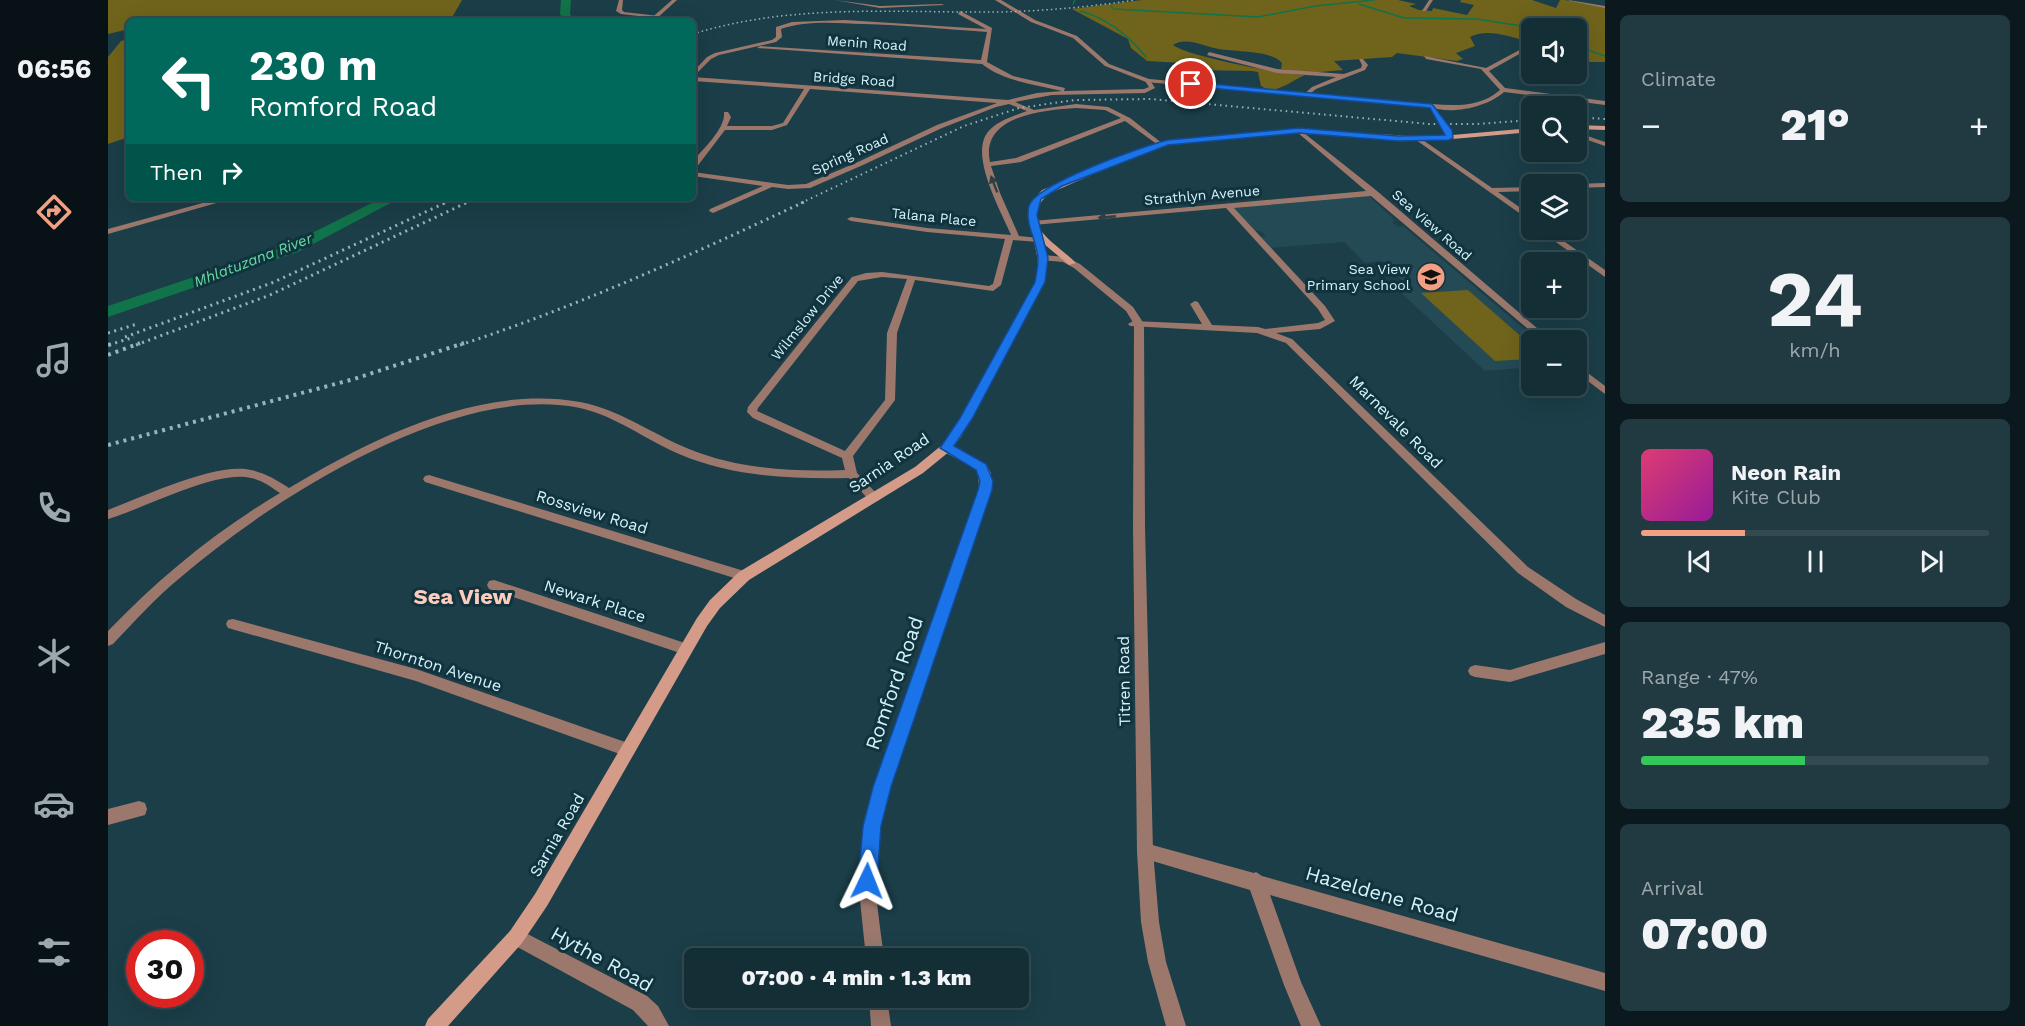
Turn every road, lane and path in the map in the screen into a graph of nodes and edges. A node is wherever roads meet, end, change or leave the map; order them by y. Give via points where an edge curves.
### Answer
1 (621, 0) edge
2 (675, 0) edge
3 (837, 0) edge
4 (933, 0) edge
5 (997, 0) edge
6 (1431, 0) edge
7 (1570, 0) edge
8 (1602, 0) edge
9 (1597, 5) junction
10 (1605, 7) edge
11 (1424, 10) dead end
12 (960, 13) dead end
13 (648, 18) edge
14 (654, 18) edge
15 (990, 31) junction
16 (750, 47) junction
17 (1521, 51) edge
18 (1209, 54) dead end
19 (1426, 57) dead end
20 (1361, 60) dead end
21 (984, 62) junction
22 (703, 64) junction
23 (696, 67) edge
24 (1486, 70) junction
25 (696, 75) edge
26 (1344, 76) junction
27 (696, 78) edge
28 (1148, 81) junction
29 (1172, 83) junction
30 (808, 88) junction
31 (1150, 89) junction
32 (1503, 90) junction
33 (1076, 92) junction
34 (1306, 95) junction
35 (1010, 102) junction
36 (1605, 103) edge
37 (1432, 106) junction
38 (1031, 110) junction
39 (726, 113) dead end
40 (1124, 119) junction
41 (1587, 127) edge
42 (723, 128) junction
43 (1605, 128) edge
44 (1299, 130) junction
45 (1521, 130) edge
46 (1448, 134) junction
47 (1587, 138) edge
48 (1418, 139) junction
49 (1160, 144) junction
50 (1605, 144) edge
51 (696, 162) edge
52 (987, 165) junction
53 (696, 174) edge
54 (772, 185) junction
55 (1605, 185) edge
56 (1587, 186) edge
57 (1521, 189) edge
58 (1492, 190) junction
59 (1374, 194) junction
60 (219, 201) edge
61 (1228, 206) junction
62 (713, 211) dead end
63 (1521, 212) edge
64 (850, 219) dead end
65 (1033, 223) junction
66 (108, 232) edge
67 (1038, 237) junction
68 (1012, 238) junction
69 (1558, 240) edge
70 (1043, 262) junction
71 (1072, 262) junction
72 (1605, 274) edge
73 (912, 278) junction
74 (1195, 304) dead end
75 (1136, 326) junction
76 (1208, 327) junction
77 (1534, 330) edge
78 (1267, 332) junction
79 (1587, 376) edge
80 (1605, 391) edge
81 (946, 448) junction
82 (847, 456) junction
83 (852, 474) junction
84 (429, 479) dead end
85 (288, 492) junction
86 (874, 498) junction
87 (108, 515) edge
88 (744, 576) junction
89 (494, 585) dead end
90 (1605, 622) edge
91 (233, 624) dead end
92 (108, 640) edge
93 (1605, 648) edge
94 (686, 649) junction
95 (1475, 671) dead end
96 (628, 750) junction
97 (139, 809) dead end
98 (108, 817) edge
99 (1145, 851) junction
100 (1256, 881) junction
101 (516, 937) junction
102 (874, 948) edge
103 (1605, 982) edge
104 (879, 1008) edge
105 (435, 1026) edge
106 (659, 1026) edge
107 (881, 1026) edge
108 (1176, 1026) edge
109 (1311, 1026) edge

1 - 13 street via 619,11
2 - 14 street
3 - 4 street via 880,7 942,5
5 - 28 street via 1075,38 1107,65
6 - 11 street
7 - 9 street
8 - 9 street
9 - 10 street
12 - 15 street
15 - 16 street via 816,20 786,23 778,28 779,37
15 - 21 street
16 - 21 street, Menin Road
16 - 22 street via 722,52
17 - 24 street
18 - 26 street via 1277,71
19 - 24 street
20 - 26 street via 1363,69
21 - 33 street via 1004,74
22 - 23 street
22 - 25 street
24 - 32 street
26 - 34 street
27 - 30 street, Bridge Road
28 - 29 street
28 - 31 street via 1153,86
29 - 31 street
29 - 34 street
30 - 35 street, Bridge Road
30 - 42 street via 785,124 772,128
31 - 33 street
32 - 36 street
32 - 37 street via 1470,106
33 - 35 street
34 - 37 street
35 - 38 street
35 - 54 street, Spring Road via 953,121 807,186
37 - 46 street
38 - 40 street via 1101,107
38 - 52 street via 992,129 984,146
39 - 42 street
40 - 49 street
40 - 52 street via 1018,160
41 - 43 main road
42 - 51 street
44 - 48 main road
44 - 49 main road
44 - 59 street, Sea View Road
45 - 46 main road
46 - 48 main road
47 - 50 street
48 - 58 street
49 - 65 main road via 1045,192 1034,203
68 -> 52 street
53 - 54 street, Spring Road
54 - 62 street
55 - 56 street
57 - 58 street
58 - 63 street
59 - 61 street, Strathlyn Avenue
59 - 77 street, Sea View Road
60 - 66 street
61 -> 65 street, Strathlyn Avenue
61 - 78 street via 1330,321 1320,326
64 - 68 street, Talana Place
65 - 67 main road
67 - 68 street, Talana Place
67 - 70 main road
67 - 71 main road
68 - 73 street, Wilmslow Drive via 994,288
69 - 72 street
70 - 71 street
70 - 75 street via 1072,272
70 - 81 main road, Sarnia Road via 1040,282 966,419
71 - 75 street via 1130,309
73 - 82 street via 892,333 890,400
73 - 82 street, Wilmslow Drive via 875,275 855,279 757,401 753,412 765,420
74 - 76 street
75 - 76 street, Marnevale Road
75 - 99 street, Titren Road
76 - 78 street, Marnevale Road
78 - 90 street, Marnevale Road via 1298,349 1523,570
79 - 80 street
81 - 86 main road, Sarnia Road
81 - 102 street, Romford Road via 982,467 985,490 872,826 867,881
82 - 83 street
83 - 85 street via 771,473 724,465 682,450 594,408 560,401 526,401 482,406 438,419
83 - 86 street
84 - 88 street, Rossview Road
85 - 87 street via 247,472 231,474
85 - 92 street via 184,566
86 - 88 main road, Sarnia Road
88 - 94 main road, Sarnia Road via 715,604
89 - 94 street, Newark Place
91 - 96 street, Thornton Avenue via 416,675
93 - 95 street via 1510,676
94 - 96 main road, Sarnia Road
96 - 101 main road, Sarnia Road via 563,865
97 - 98 street
99 - 100 street, Hazeldene Road
99 - 108 street, Titren Road via 1157,962
100 - 103 street, Hazeldene Road
100 - 109 street
101 - 105 main road, Sarnia Road
101 - 106 street, Hythe Road via 640,1003
104 - 107 street

